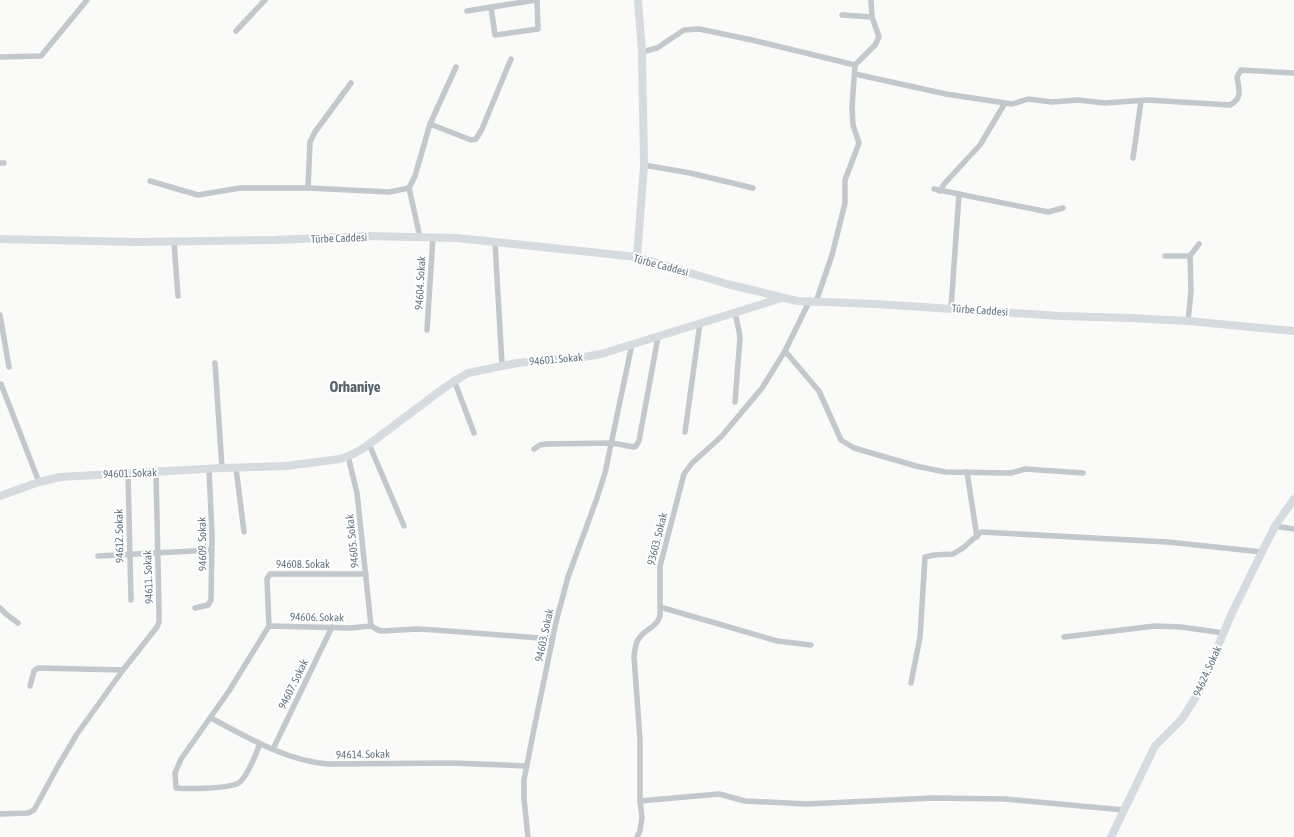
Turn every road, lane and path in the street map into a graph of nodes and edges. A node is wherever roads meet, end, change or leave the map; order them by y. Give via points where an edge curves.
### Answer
1 (86, 0) edge
2 (265, 0) edge
3 (537, 0) edge
4 (638, 0) edge
5 (871, 0) edge
6 (491, 7) junction
7 (467, 11) dead end
8 (842, 15) dead end
9 (872, 17) junction
10 (236, 30) dead end
11 (642, 52) junction
12 (0, 57) edge
13 (511, 59) dead end
14 (855, 65) junction
15 (456, 67) dead end
16 (1294, 73) edge
17 (855, 74) junction
18 (351, 83) dead end
19 (1141, 101) junction
20 (1005, 103) junction
21 (430, 124) junction
22 (1133, 158) dead end
23 (644, 165) junction
24 (150, 181) dead end
25 (308, 188) junction
26 (409, 188) junction
27 (753, 188) dead end
28 (959, 194) junction
29 (1063, 208) dead end
30 (420, 237) junction
31 (433, 237) junction
32 (0, 239) edge
33 (174, 242) junction
34 (495, 242) junction
35 (1199, 244) dead end
36 (1165, 256) dead end
37 (1190, 256) junction
38 (636, 257) junction
39 (178, 296) dead end
40 (783, 298) junction
41 (812, 302) junction
42 (951, 308) junction
43 (736, 313) junction
44 (0, 316) edge
45 (1188, 321) junction
46 (700, 323) junction
47 (427, 330) dead end
48 (1294, 331) edge
49 (658, 337) junction
50 (632, 344) junction
51 (786, 351) junction
52 (216, 363) dead end
53 (502, 366) junction
54 (9, 367) dead end
55 (454, 380) junction
56 (1, 384) edge
57 (735, 402) dead end
58 (685, 432) dead end
59 (474, 433) dead end
60 (612, 443) junction
61 (369, 444) junction
62 (534, 449) dead end
63 (348, 456) junction
64 (222, 468) junction
65 (236, 468) junction
66 (209, 469) junction
67 (156, 472) junction
68 (967, 472) junction
69 (1083, 472) dead end
70 (128, 473) junction
71 (39, 482) junction
72 (0, 496) edge
73 (1294, 499) edge
74 (404, 526) dead end
75 (1275, 526) junction
76 (1294, 529) edge
77 (244, 532) dead end
78 (977, 536) junction
79 (212, 550) junction
80 (1262, 552) junction
81 (158, 553) junction
82 (130, 554) junction
83 (98, 556) dead end
84 (366, 574) junction
85 (131, 600) dead end
86 (660, 607) junction
87 (0, 608) edge
88 (195, 608) dead end
89 (18, 623) dead end
90 (269, 626) junction
91 (371, 626) junction
92 (332, 627) junction
93 (1224, 633) junction
94 (1064, 637) dead end
95 (552, 640) junction
96 (811, 644) dead end
97 (123, 670) junction
98 (911, 683) dead end
99 (30, 686) dead end
100 (210, 718) junction
101 (260, 744) junction
102 (273, 749) junction
103 (526, 766) junction
104 (640, 801) junction
105 (1124, 810) junction
106 (2, 814) edge
107 (528, 837) edge
108 (637, 837) edge
109 (1111, 837) edge

1 - 12 street via 41,56
2 - 10 street
3 - 6 street
3 - 6 street via 538,29 495,35
4 - 11 street
5 - 9 street
6 - 7 street
8 - 9 street
9 - 14 street via 879,37 875,46
11 - 14 street via 656,48 684,30 699,29
11 - 23 street
13 - 21 street via 476,139 471,140
14 - 17 street, 93603. Sokak
15 - 21 street
16 - 19 street via 1241,70 1237,76 1240,93 1236,102 1230,105
17 - 20 street via 946,94
17 - 41 street, 93603. Sokak via 853,125 860,143 845,180 845,203 832,255
18 - 25 street via 310,142
19 - 20 street via 1105,103 1028,99 1012,104
19 - 22 street
20 - 28 street via 980,145 937,190
21 - 26 street
23 - 27 street
23 - 38 street
24 - 25 street via 198,194 240,188
25 - 26 street via 389,192
26 - 30 street
28 - 29 street via 1048,212
28 - 42 street
30 - 31 street, Türbe Caddesi
30 - 33 street, Türbe Caddesi via 367,236
31 - 34 street, Türbe Caddesi
31 - 47 street, 94604. Sokak
32 - 33 street, Türbe Caddesi
33 - 39 street
34 - 38 street, Türbe Caddesi
34 - 53 street
35 - 37 street
36 - 37 street
37 - 45 street via 1191,291
38 - 40 street, Türbe Caddesi
40 - 41 street, Türbe Caddesi
40 - 43 street, 94601. Sokak
41 - 42 street, Türbe Caddesi
41 - 51 street, 93603. Sokak
42 - 45 street, Türbe Caddesi
43 - 46 street, 94601. Sokak
43 - 57 street via 740,338
44 - 54 street
45 - 48 street, Türbe Caddesi
46 - 49 street, 94601. Sokak
46 - 58 street
49 - 50 street, 94601. Sokak
49 - 60 street via 638,444 634,447
50 - 53 street, 94601. Sokak via 593,356
50 - 60 street, 94603. Sokak
51 - 68 street via 819,391 842,440 854,448 916,466 945,472
51 - 86 street, 93603. Sokak via 755,397 721,437 692,463 684,474 660,566
52 - 64 street
53 - 55 street, 94601. Sokak via 468,373
55 - 59 street
55 - 61 street, 94601. Sokak
56 - 71 street
60 - 62 street via 543,444
60 - 95 street, 94603. Sokak via 597,498 566,584
61 - 63 street, 94601. Sokak
61 - 74 street
63 - 65 street, 94601. Sokak via 292,466
63 - 84 street, 94605. Sokak via 357,494
64 - 65 street, 94601. Sokak
64 - 66 street, 94601. Sokak
65 - 77 street
66 - 67 street, 94601. Sokak
66 - 79 street, 94609. Sokak
67 - 70 street, 94601. Sokak
67 - 81 street, 94611. Sokak
68 - 69 street via 1011,473 1025,469
68 - 78 street
70 - 71 street, 94601. Sokak via 60,477
70 - 82 street, 94612. Sokak
71 - 72 street, 94601. Sokak
73 - 75 street, 94624. Sokak
75 - 76 street
75 - 80 street, 94624. Sokak
78 - 80 street via 981,532 1068,536 1168,542
78 - 98 street via 953,554 925,557 920,637
79 - 81 street
79 - 88 street, 94609. Sokak via 210,602 204,607
80 - 93 street, 94624. Sokak
81 - 82 street
81 - 97 street, 94611. Sokak via 159,622
82 - 83 street
82 - 85 street, 94612. Sokak
84 - 90 street, 94608. Sokak via 270,574 267,579
84 - 91 street, 94605. Sokak
86 - 96 street via 777,641
86 - 104 street, 93603. Sokak via 658,622 638,640 634,656 640,740
87 - 89 street
90 - 92 street, 94606. Sokak
90 - 100 street
91 - 92 street, 94606. Sokak
91 - 95 street, 94606. Sokak via 382,631 417,629
92 - 102 street, 94607. Sokak
93 - 94 street via 1155,626
93 - 105 street, 94624. Sokak via 1199,692 1182,719 1155,746
95 - 103 street, 94603. Sokak
97 - 99 street via 38,668 34,671
97 - 106 street, 94611. Sokak via 77,734 34,810 28,813
100 - 101 street, 94614. Sokak
100 - 101 street via 177,767 176,788 238,784 246,775
101 - 102 street, 94614. Sokak
102 - 103 street, 94614. Sokak via 307,761 325,764
103 - 107 street, 94603. Sokak via 524,791
104 - 105 street via 719,794 745,801 807,804 933,798 997,799
104 - 108 street, 93603. Sokak via 641,824
105 - 109 street, 94624. Sokak

